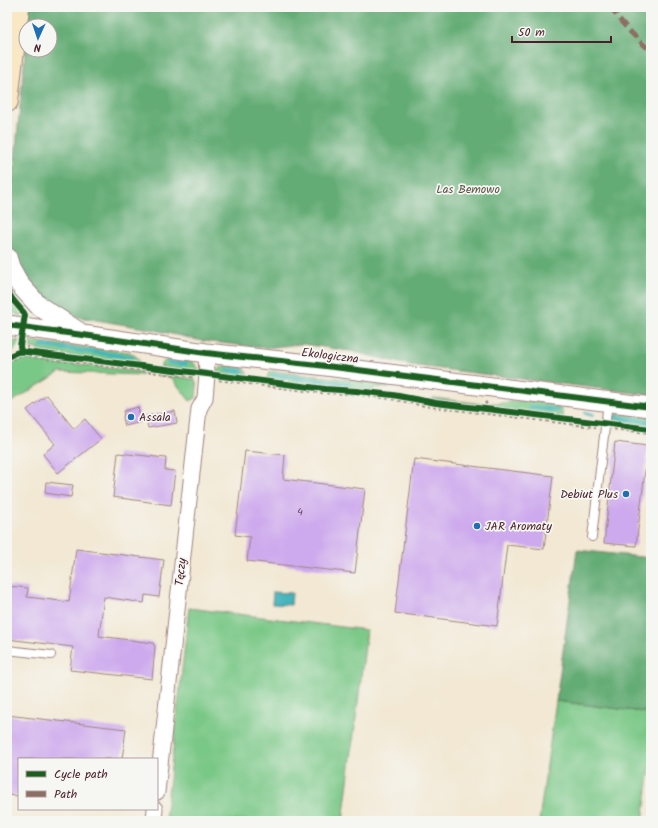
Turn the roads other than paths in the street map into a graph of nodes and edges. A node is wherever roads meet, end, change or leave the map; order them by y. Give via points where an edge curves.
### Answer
1 (18, 7) edge
2 (7, 101) edge
3 (7, 257) edge
4 (15, 326) edge
5 (83, 335) junction
6 (206, 353) junction
7 (608, 402) junction
8 (651, 407) edge
9 (592, 537) dead end
10 (7, 650) edge
11 (51, 655) dead end
12 (158, 783) edge
13 (155, 810) edge
14 (154, 821) edge

1 - 2 main road
3 - 5 street via 20,285 39,306
4 - 5 street, Ekologiczna
5 - 6 street, Ekologiczna
6 - 7 street, Ekologiczna
6 - 12 street, Tęczy via 205,398 199,409
7 - 8 street, Ekologiczna
7 - 9 lane
10 - 11 lane
13 - 14 street

